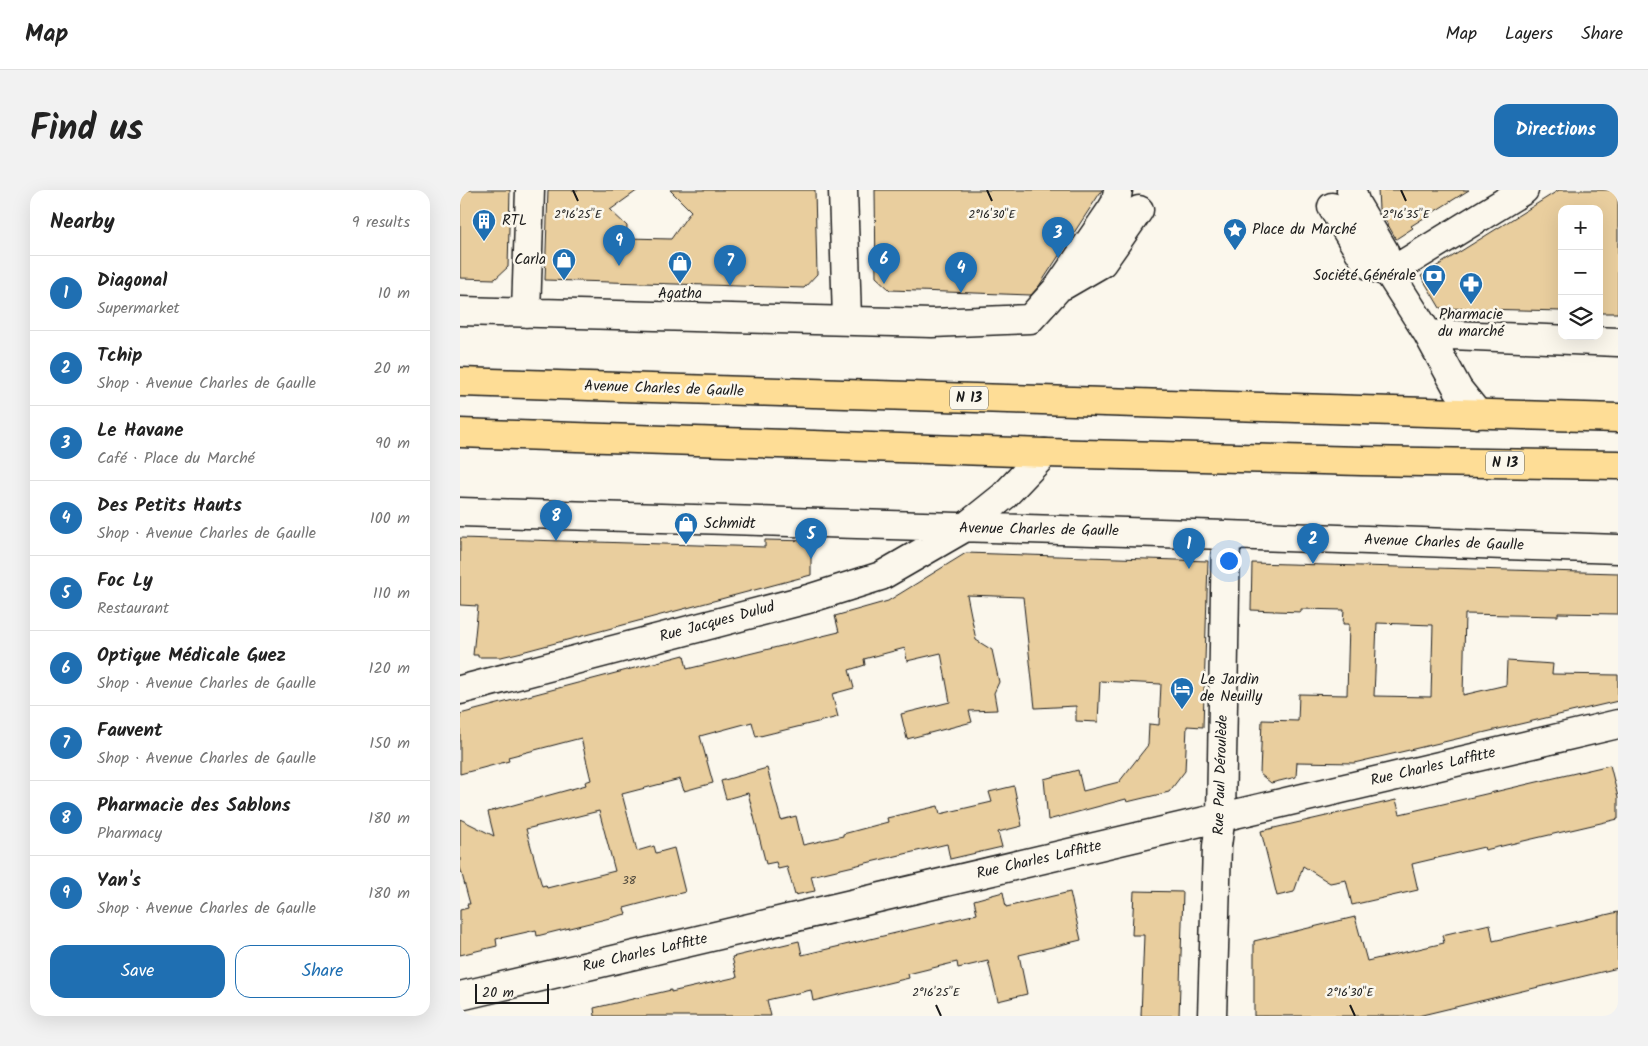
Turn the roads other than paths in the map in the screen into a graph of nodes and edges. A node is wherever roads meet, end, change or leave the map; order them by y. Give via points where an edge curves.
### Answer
1 (530, 190) edge
2 (844, 190) edge
3 (1118, 190) edge
4 (1524, 190) edge
5 (1342, 198) edge
6 (1139, 210) dead end
7 (1389, 273) junction
8 (1058, 288) junction
9 (460, 311) edge
10 (526, 312) junction
11 (847, 319) junction
12 (1428, 334) junction
13 (1618, 342) edge
14 (460, 382) edge
15 (1478, 414) junction
16 (1618, 418) edge
17 (460, 433) edge
18 (1045, 454) junction
19 (1618, 465) edge
20 (460, 512) edge
21 (964, 528) junction
22 (1226, 535) junction
23 (1618, 549) edge
24 (460, 690) edge
25 (1618, 724) edge
26 (1222, 816) junction
27 (460, 996) edge
28 (1212, 1016) edge

1 - 10 street
2 - 11 street
3 - 8 street via 1114,205
4 - 7 street
5 - 7 street via 1356,204 1384,251
6 - 8 street via 1102,262
7 - 12 street
8 - 11 street via 1030,319 932,322
9 - 10 street
10 - 11 street
12 - 13 street
12 - 15 street via 1458,389
14 - 15 main road, Avenue Charles de Gaulle / N 13
15 - 16 main road, Avenue Charles de Gaulle / N 13
17 - 18 main road, N 13
18 - 19 main road, N 13
18 - 21 street, Rue Jacques Dulud via 1004,496
20 - 21 street, Avenue Charles de Gaulle
21 - 22 street, Avenue Charles de Gaulle
21 - 24 street, Rue Jacques Dulud via 881,576 808,599
22 - 23 street, Avenue Charles de Gaulle
22 - 26 street, Rue Paul Déroulède
25 - 26 street, Rue Charles Laffitte
26 - 27 street, Rue Charles Laffitte
26 - 28 street, Rue Paul Déroulède

